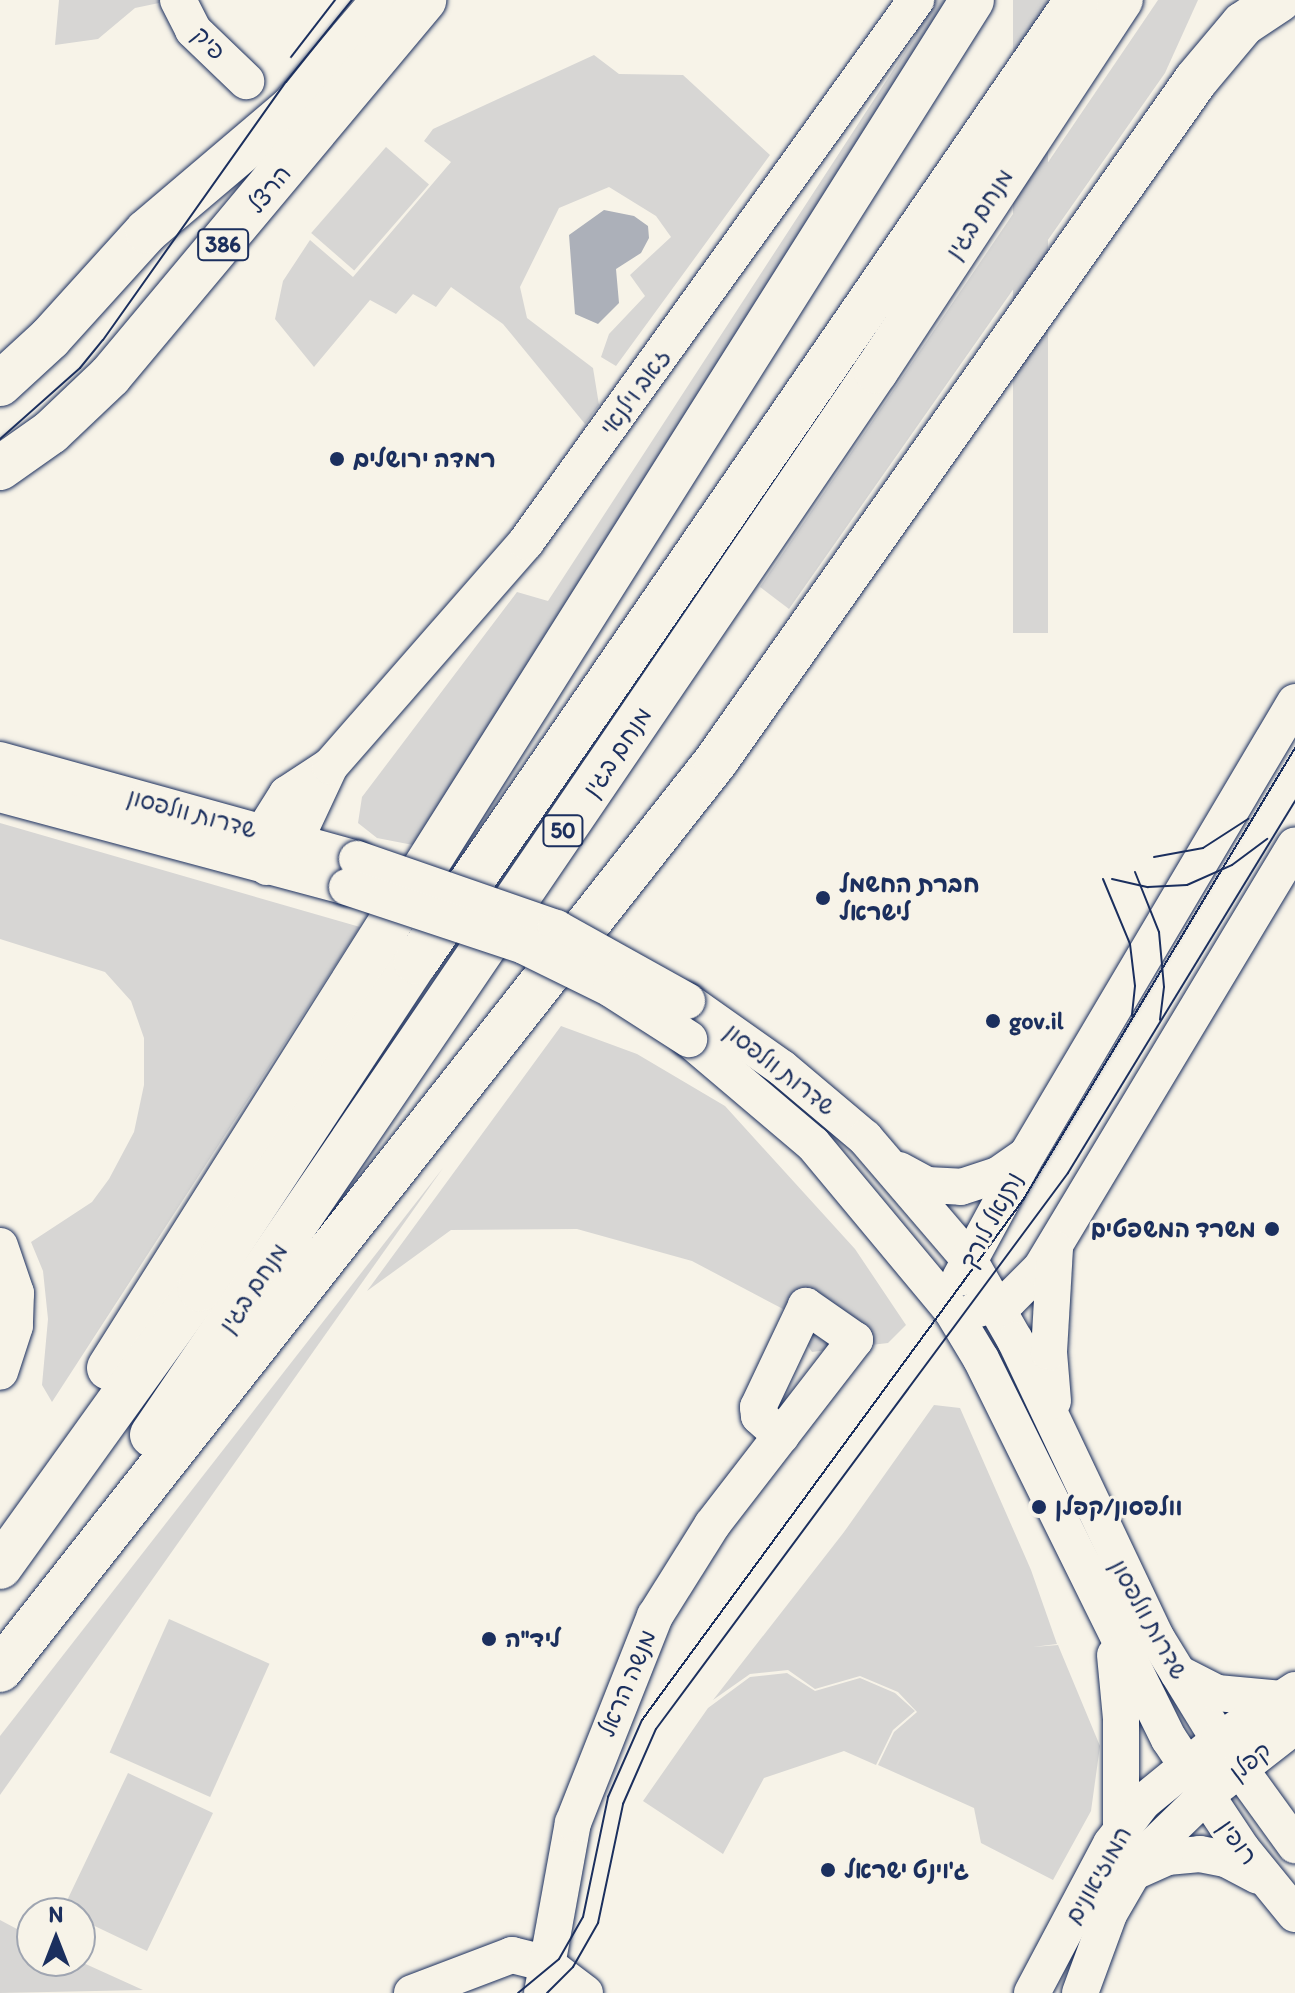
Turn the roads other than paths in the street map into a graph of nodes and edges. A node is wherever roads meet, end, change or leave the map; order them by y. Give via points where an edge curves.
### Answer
1 (178, 0) edge
2 (384, 0) edge
3 (424, 0) edge
4 (916, 0) edge
5 (972, 0) edge
6 (1077, 0) edge
7 (1121, 0) edge
8 (1223, 0) edge
9 (1279, 0) edge
10 (1196, 80) junction
11 (246, 81) dead end
12 (0, 384) edge
13 (0, 468) edge
14 (1295, 702) edge
15 (0, 760) edge
16 (0, 794) edge
17 (1295, 845) edge
18 (275, 847) junction
19 (352, 873) junction
20 (1028, 1153) junction
21 (892, 1165) junction
22 (0, 1246) edge
23 (1055, 1247) junction
24 (968, 1258) junction
25 (997, 1306) junction
26 (952, 1311) junction
27 (0, 1372) edge
28 (781, 1436) dead end
29 (1063, 1443) junction
30 (0, 1543) edge
31 (0, 1567) edge
32 (1111, 1630) junction
33 (0, 1659) edge
34 (0, 1670) edge
35 (1175, 1670) junction
36 (1291, 1705) edge
37 (1229, 1755) junction
38 (1185, 1766) junction
39 (1205, 1796) junction
40 (1121, 1829) junction
41 (1295, 1845) edge
42 (1129, 1875) junction
43 (1284, 1900) edge
44 (542, 1983) edge
45 (412, 1993) edge
46 (585, 1993) edge
47 (1032, 1993) edge
48 (1080, 1993) edge

1 - 11 street, פיק via 193,30
2 - 12 main road, הרצל / 386 via 292,108 147,231 50,338
3 - 13 main road, הרצל / 386 via 110,376 51,432
4 - 18 street, זאב וילנאי via 526,542 330,766
5 - 30 main road
6 - 31 main road, מנחם בגין / 50 via 416,962 200,1289
7 - 33 main road, מנחם בגין / 50 via 867,384
8 - 10 main road
9 - 10 main road via 1243,24
10 - 34 main road via 670,823
14 - 20 street, נתנאל לורך
15 - 18 street, שדרות וולפסון
16 - 18 street, שדרות וולפסון
17 - 23 street, נתנאל לורך
18 - 19 street, שדרות וולפסון
19 - 21 street, שדרות וולפסון, bridge via 544,923 687,1001 812,1091
19 - 26 street, שדרות וולפסון, bridge via 524,946 611,989 689,1039 813,1144
20 - 21 street via 998,1175 961,1187 927,1185
20 - 24 street, נתנאל לורך
21 - 24 street, שדרות וולפסון
22 - 27 street via 16,1293 15,1326
23 - 25 street, נתנאל לורך via 1033,1280
23 - 29 street via 1050,1382
24 - 25 street, שדרות וולפסון
24 - 26 street, נתנאל לורך
25 - 26 street, נתנאל לורך
25 - 29 street, שדרות וולפסון
26 - 32 street, שדרות וולפסון via 981,1359
28 - 44 street, מנשה הראל via 695,1550 655,1616 579,1804
29 - 35 street, שדרות וולפסון via 1123,1574
32 - 38 street, שדרות וולפסון
32 - 40 street via 1121,1719
35 - 36 street via 1217,1693
35 - 37 street, שדרות וולפסון
36 - 37 street, קפלן
37 - 38 street, המוזיאונים
37 - 39 street, קפלן
37 - 41 street, רופין
38 - 39 street, רופין
38 - 40 street, המוזיאונים
39 - 42 street, המוזיאונים
39 - 43 street, רופין
40 - 47 street, המוזיאונים
42 - 43 street via 1167,1857 1207,1854 1250,1870
42 - 48 street, המוזיאונים via 1090,1957
44 - 45 street via 475,1966
44 - 46 street

